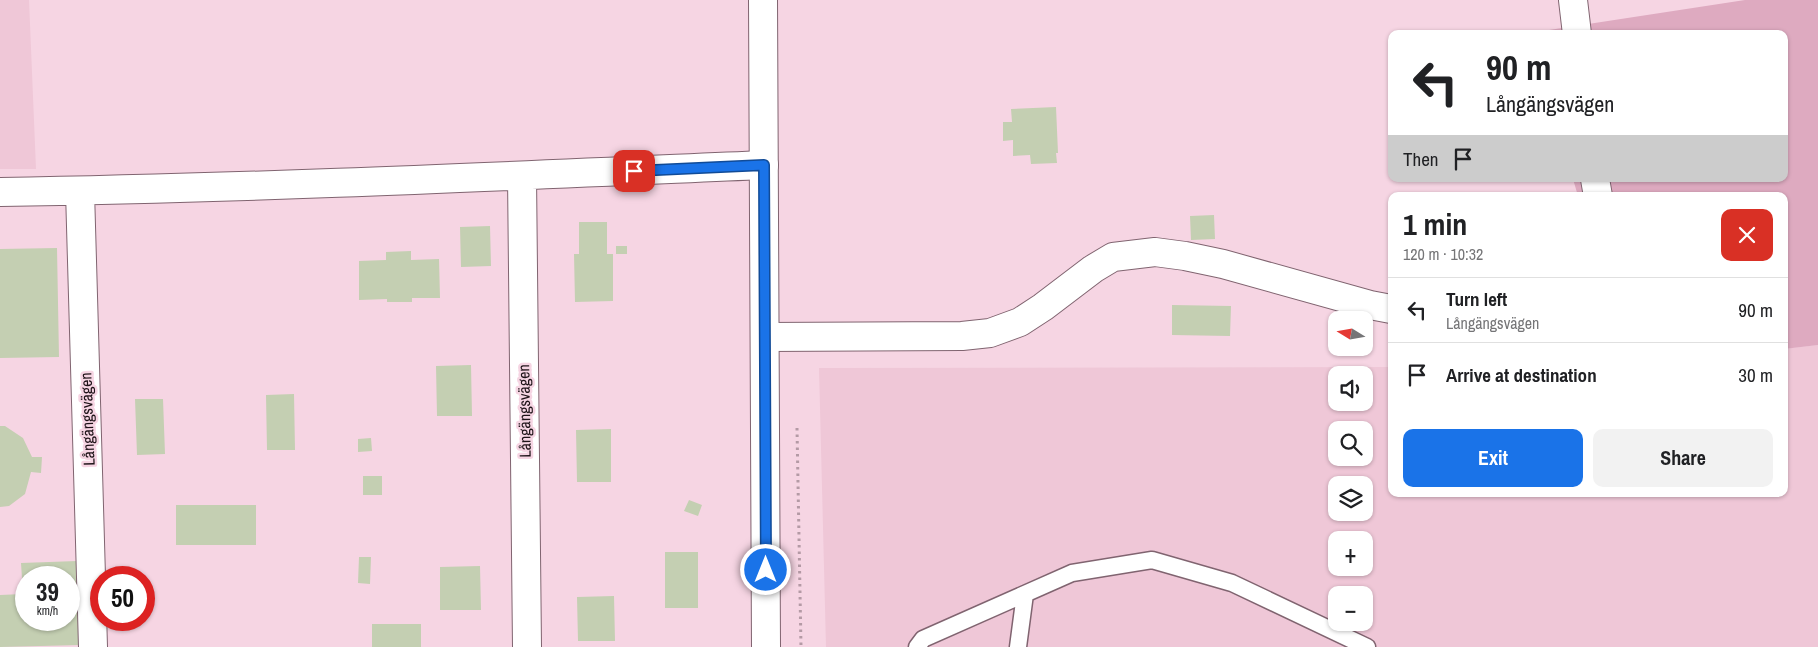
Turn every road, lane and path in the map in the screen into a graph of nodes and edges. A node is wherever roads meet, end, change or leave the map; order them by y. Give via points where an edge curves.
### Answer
1 (763, 0) edge
2 (1573, 0) edge
3 (1577, 30) edge
4 (764, 165) junction
5 (522, 176) junction
6 (80, 191) junction
7 (0, 192) edge
8 (1388, 308) edge
9 (765, 337) junction
10 (1025, 594) junction
11 (94, 647) edge
12 (527, 647) edge
13 (766, 647) edge
14 (917, 647) edge
15 (1018, 647) edge
16 (1367, 647) edge

1 - 4 street
2 - 3 street
4 - 5 street
4 - 9 street
5 - 6 street
5 - 12 street, Långängsvägen
6 - 7 street
6 - 11 street, Långängsvägen
8 - 9 street via 1223,264 1155,252 1113,257 1020,322 990,333 962,336
9 - 13 street
10 - 14 lane via 922,639
10 - 15 lane
10 - 16 lane via 1072,574 1152,560 1232,583

